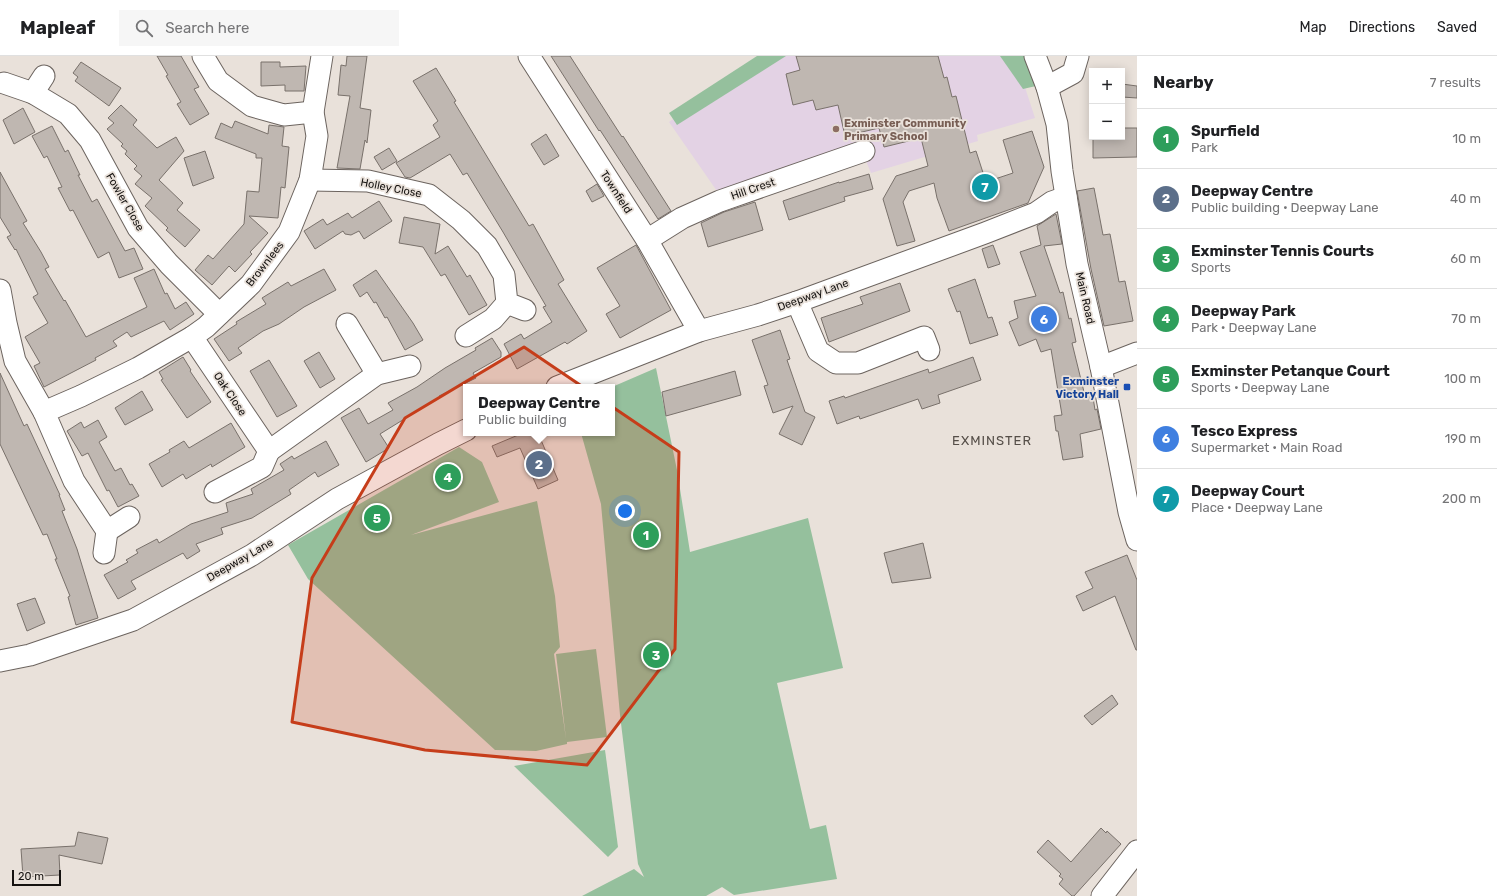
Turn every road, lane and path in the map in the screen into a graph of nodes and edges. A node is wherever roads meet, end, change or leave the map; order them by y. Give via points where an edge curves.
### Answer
1 (203, 56) edge
2 (322, 56) edge
3 (529, 56) edge
4 (1035, 56) edge
5 (1078, 56) edge
6 (4, 83) dead end
7 (1047, 87) junction
8 (313, 112) junction
9 (864, 151) dead end
10 (310, 180) junction
11 (1066, 197) junction
12 (647, 240) junction
13 (0, 290) edge
14 (797, 302) junction
15 (219, 314) junction
16 (348, 324) dead end
17 (700, 331) junction
18 (466, 336) dead end
19 (192, 337) junction
20 (924, 337) dead end
21 (1137, 353) edge
22 (410, 366) dead end
23 (1101, 367) junction
24 (377, 374) junction
25 (565, 384) edge
26 (44, 412) junction
27 (463, 432) edge
28 (269, 450) junction
29 (1129, 473) edge
30 (215, 492) dead end
31 (129, 517) dead end
32 (107, 531) junction
33 (1137, 540) edge
34 (104, 553) dead end
35 (0, 660) edge
36 (1137, 851) edge
37 (1102, 896) edge

1 - 8 street via 218,81 252,106 284,115
2 - 8 street, Brownlees
3 - 12 street, Townfield
4 - 7 street, Main Road
5 - 7 street via 1074,73
6 - 15 street, Fowler Close via 38,84 68,114 90,140 138,228
7 - 11 street, Main Road via 1057,124
8 - 10 street, Brownlees via 317,136
9 - 12 street, Hill Crest via 720,200 682,218
10 - 15 street, Brownlees via 289,232 251,284
10 - 18 street, Holley Close via 368,181 429,195 461,220 487,246 504,275 516,307
11 - 14 street, Deepway Lane via 1052,202 1036,213
11 - 23 street, Main Road via 1077,264
12 - 17 street, Townfield
13 - 26 street via 15,361
14 - 17 street, Deepway Lane
14 - 20 street via 818,351 836,363 858,362
15 - 19 street, Brownlees
16 - 24 street
17 - 25 street, Deepway Lane
19 - 26 street, Brownlees via 138,368
19 - 28 street, Oak Close
21 - 23 street
22 - 24 street
23 - 29 street, Main Road
24 - 28 street
26 - 32 street via 74,481
27 - 35 street, Deepway Lane via 337,499 252,555 133,620 30,655
28 - 30 street via 262,466
29 - 33 street, Main Road via 1129,512
31 - 32 street
32 - 34 street
36 - 37 street

